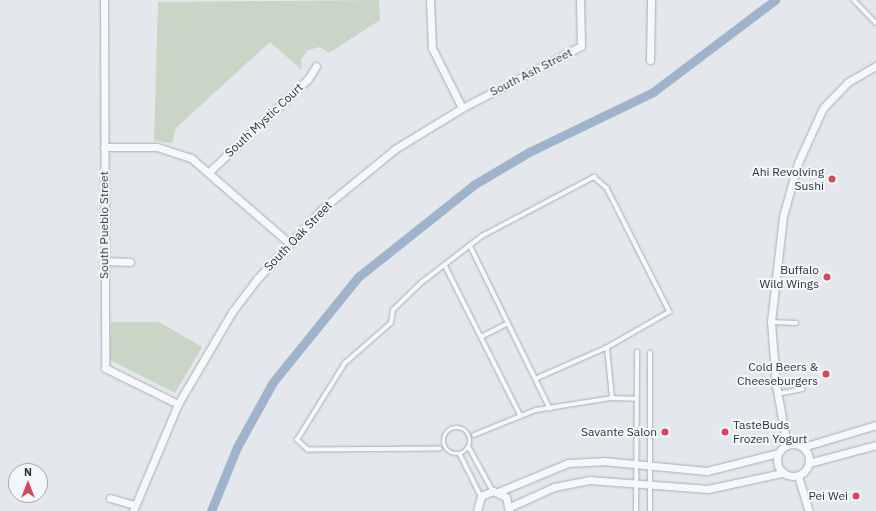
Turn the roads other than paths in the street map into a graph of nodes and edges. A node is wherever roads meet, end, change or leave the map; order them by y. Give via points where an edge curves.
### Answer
1 (104, 0) edge
2 (430, 0) edge
3 (580, 0) edge
4 (651, 0) edge
5 (854, 0) edge
6 (876, 24) edge
7 (650, 60) dead end
8 (316, 66) dead end
9 (876, 66) edge
10 (462, 108) junction
11 (104, 147) junction
12 (210, 171) junction
13 (289, 243) junction
14 (470, 245) junction
15 (104, 261) junction
16 (130, 262) dead end
17 (445, 265) junction
18 (771, 322) junction
19 (796, 322) dead end
20 (508, 323) junction
21 (481, 337) junction
22 (607, 348) junction
23 (637, 352) dead end
24 (650, 353) dead end
25 (536, 379) junction
26 (803, 389) dead end
27 (777, 394) junction
28 (612, 398) junction
29 (636, 399) junction
30 (178, 404) junction
31 (550, 408) junction
32 (521, 416) junction
33 (876, 425) edge
34 (469, 437) junction
35 (787, 445) junction
36 (876, 445) edge
37 (469, 447) junction
38 (803, 447) junction
39 (446, 448) junction
40 (778, 452) junction
41 (460, 454) junction
42 (809, 463) junction
43 (636, 464) junction
44 (648, 465) junction
45 (782, 473) junction
46 (798, 476) junction
47 (636, 482) junction
48 (650, 484) junction
49 (496, 491) junction
50 (481, 496) junction
51 (110, 498) dead end
52 (134, 508) edge
53 (509, 509) edge
54 (477, 511) edge
55 (636, 511) edge
56 (650, 511) edge
57 (809, 511) edge

1 - 11 street, South Pueblo Street
2 - 10 street via 432,48
3 - 10 street, South Ash Street via 581,46
4 - 7 street
5 - 6 lane
8 - 12 street, South Mystic Court via 308,79
9 - 18 street via 836,93 808,137 790,187 780,232
10 - 13 street, South Oak Street via 374,165
11 - 12 street via 157,147 181,153
11 - 15 street, South Pueblo Street
12 - 13 street
13 - 30 street, South Oak Street via 232,312
14 - 17 lane
14 - 20 lane
14 - 22 lane via 588,178 601,180 670,312
15 - 16 street
15 - 30 street, South Pueblo Street via 104,368
17 - 21 lane
17 - 39 lane via 393,310 391,322 345,363 297,440 308,450
18 - 19 lane
18 - 27 street
20 - 21 lane
20 - 25 lane
21 - 32 lane
22 - 25 lane
22 - 28 lane
23 - 29 lane
24 - 44 lane
25 - 31 lane
26 - 27 lane
27 - 35 street
28 - 29 lane
28 - 31 lane
29 - 43 lane
30 - 52 street, South Oak Street
31 - 32 lane
32 - 34 lane
33 - 38 street
34 - 37 lane
34 - 39 lane via 462,430 450,430 444,437
35 - 38 street
35 - 40 street
36 - 42 street
37 - 41 lane
37 - 49 lane
38 - 42 street
39 - 41 lane
40 - 44 street via 707,470
40 - 45 street via 776,463
41 - 50 lane
42 - 46 street
43 - 44 street
43 - 47 lane
43 - 49 street via 604,461 568,464
44 - 48 lane
45 - 46 street
45 - 48 street via 708,489
46 - 57 street
47 - 48 street
47 - 53 street via 603,479 568,483
47 - 55 lane
48 - 56 lane
49 - 50 street
49 - 53 street via 506,498
50 - 54 street
51 - 52 street

